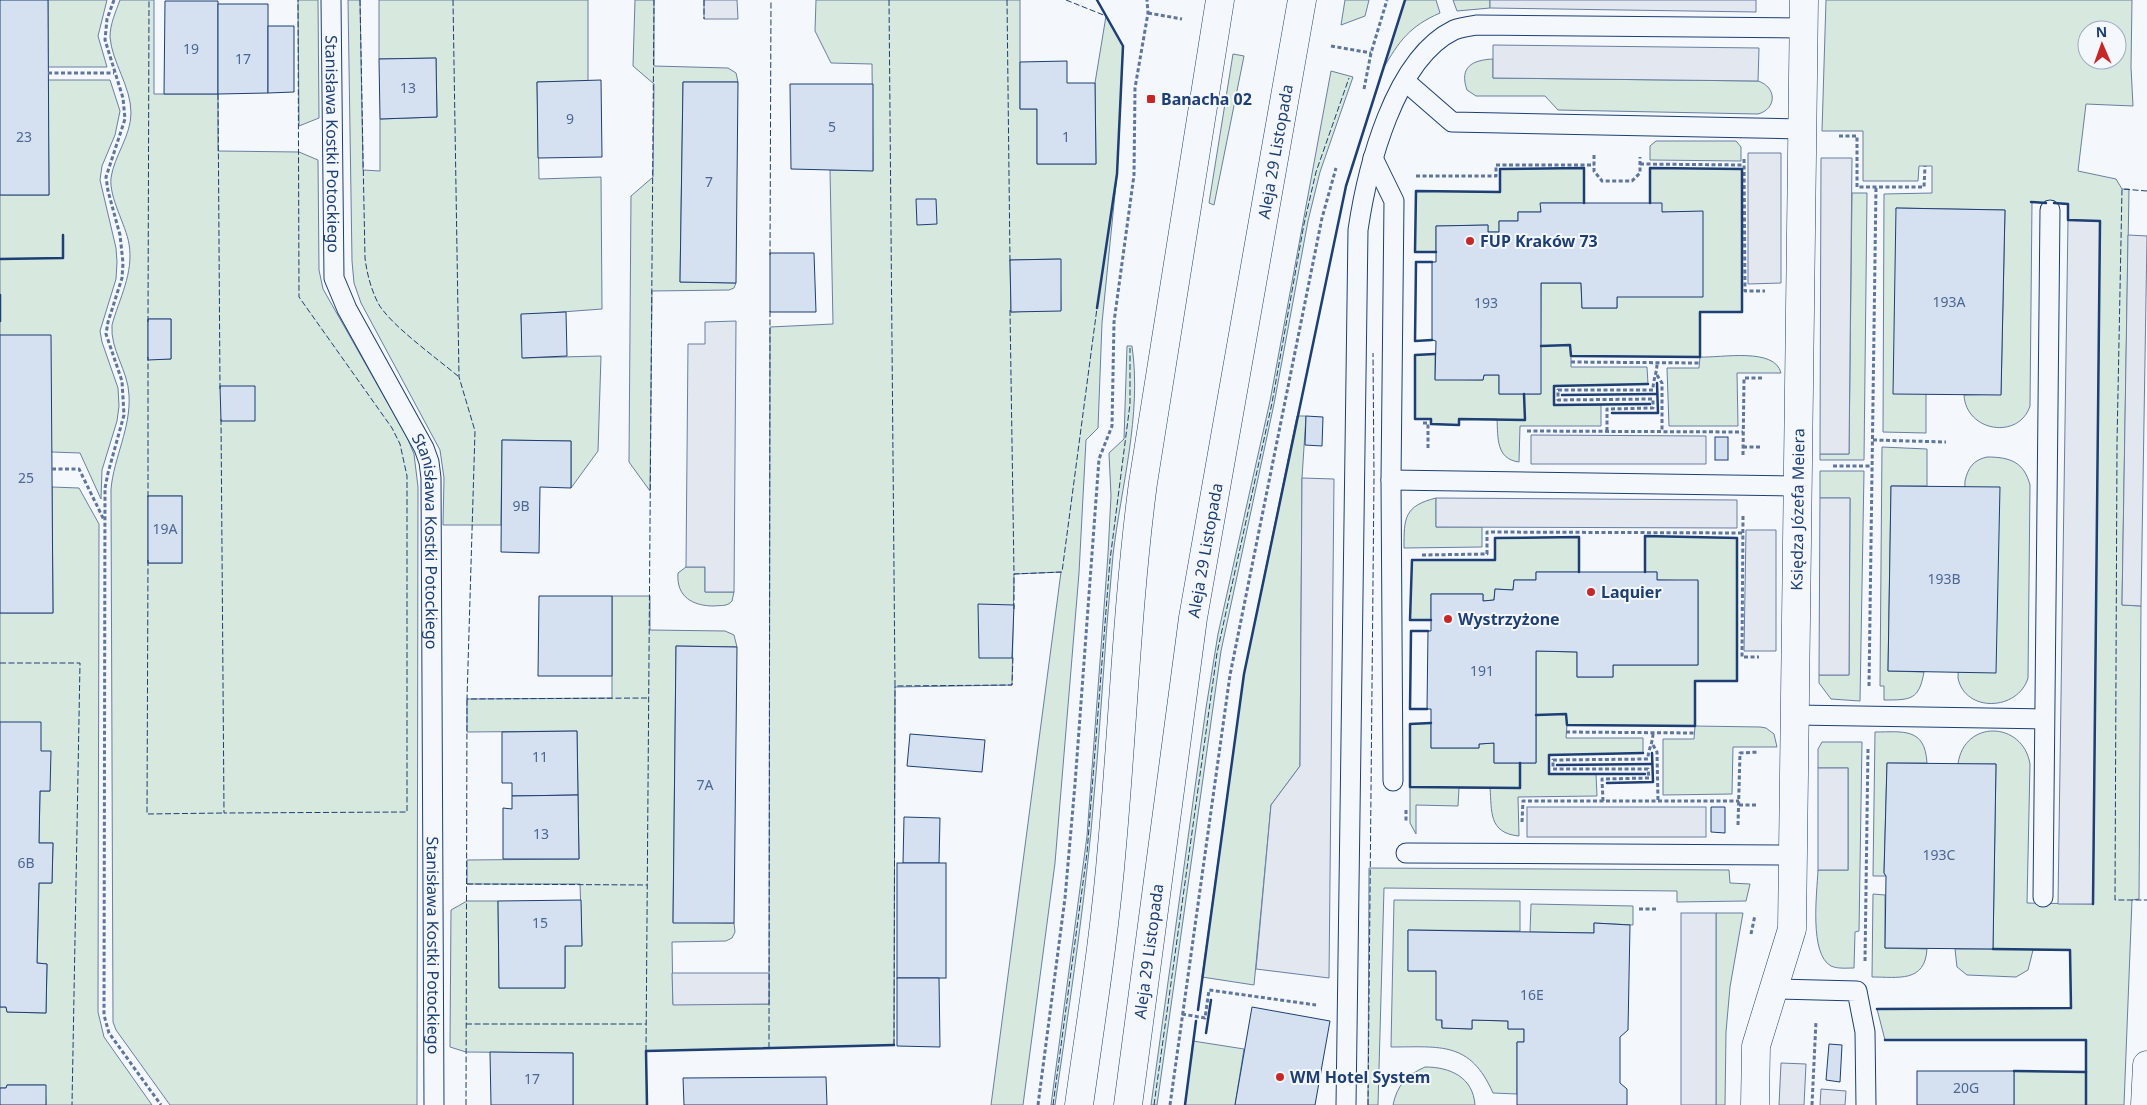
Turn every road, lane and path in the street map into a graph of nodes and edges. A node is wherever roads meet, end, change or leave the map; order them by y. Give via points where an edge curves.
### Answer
1 (114, 0) edge
2 (331, 0) edge
3 (1147, 0) edge
4 (1220, 0) edge
5 (1302, 0) edge
6 (1387, 0) edge
7 (1804, 0) edge
8 (1148, 13) junction
9 (1174, 18) dead end
10 (1804, 28) junction
11 (1334, 46) dead end
12 (1371, 53) junction
13 (48, 73) dead end
14 (114, 73) junction
15 (1406, 82) junction
16 (1361, 95) dead end
17 (1594, 125) junction
18 (1640, 126) junction
19 (1745, 128) junction
20 (1803, 132) junction
21 (1373, 158) junction
22 (1640, 164) junction
23 (1337, 165) dead end
24 (1594, 165) junction
25 (1744, 165) junction
26 (1925, 166) dead end
27 (1410, 176) dead end
28 (1876, 187) junction
29 (2050, 210) dead end
30 (1800, 291) junction
31 (1571, 362) dead end
32 (1657, 363) junction
33 (1700, 364) dead end
34 (1657, 374) junction
35 (1414, 422) dead end
36 (1527, 431) dead end
37 (1607, 431) junction
38 (1662, 432) junction
39 (1743, 432) dead end
40 (1873, 440) junction
41 (1946, 442) dead end
42 (1846, 466) dead end
43 (1872, 466) junction
44 (52, 469) dead end
45 (1391, 480) junction
46 (1427, 480) junction
47 (1798, 486) junction
48 (105, 522) junction
49 (1742, 533) dead end
50 (1415, 555) dead end
51 (1795, 715) junction
52 (1868, 716) junction
53 (2044, 720) junction
54 (1566, 732) dead end
55 (1653, 732) junction
56 (1695, 733) dead end
57 (1653, 744) junction
58 (1795, 752) junction
59 (1393, 781) dead end
60 (1603, 800) junction
61 (1658, 801) junction
62 (1739, 801) junction
63 (1406, 853) dead end
64 (1522, 853) junction
65 (1737, 854) junction
66 (1794, 855) junction
67 (2042, 897) dead end
68 (1756, 908) dead end
69 (1658, 909) dead end
70 (1639, 910) dead end
71 (1750, 937) dead end
72 (1865, 962) dead end
73 (1775, 989) junction
74 (1818, 990) junction
75 (1347, 1009) junction
76 (1182, 1014) junction
77 (2147, 1065) edge
78 (161, 1105) edge
79 (434, 1105) edge
80 (1038, 1105) edge
81 (1079, 1105) edge
82 (1128, 1105) edge
83 (1170, 1105) edge
84 (1346, 1105) edge
85 (1755, 1105) edge
86 (1812, 1105) edge
87 (1866, 1105) edge
88 (2146, 1105) edge

1 - 14 path via 107,19 105,40
2 - 79 lane, Stanisława Kostki Potockiego via 334,278 347,309 424,448 431,478
3 - 8 path
4 - 81 main road via 1135,542 1112,846
5 - 82 main road, Aleja 29 Listopada via 1193,618
6 - 12 path
7 - 10 main road, Księdza Józefa Meiera
8 - 9 path
8 - 80 path via 1135,88 1134,175 1114,322 1112,426 1099,459 1065,898
10 - 15 lane via 1477,25 1455,29 1433,44 1415,64
10 - 20 main road, Księdza Józefa Meiera
11 - 12 path
12 - 16 path
13 - 14 path
14 - 48 path via 125,119 108,171 107,184 120,235 123,263 122,278 106,334 122,381 124,415 108,473
15 - 17 lane via 1452,122
15 - 21 lane via 1384,126
17 - 18 lane
17 - 24 path
18 - 19 lane
18 - 22 path
19 - 20 lane
19 - 25 path
20 - 28 path via 1857,136 1857,187
20 - 30 main road, Księdza Józefa Meiera
21 - 45 lane via 1394,201
21 - 75 lane via 1358,230
22 - 24 path via 1640,173 1632,181 1602,181 1594,171
22 - 25 path
23 - 76 path via 1322,218 1230,675
24 - 27 path via 1496,165 1496,176
25 - 30 path via 1745,292
26 - 28 path via 1924,187
28 - 40 path
29 - 53 lane
30 - 47 main road, Księdza Józefa Meiera
31 - 32 path
32 - 33 path
32 - 34 path
34 - 37 path via 1652,390 1558,390 1558,400 1653,399 1653,408 1607,409
34 - 38 path via 1662,383
35 - 46 path via 1428,423
36 - 37 path
37 - 38 path
38 - 39 path
40 - 41 path
40 - 43 path
42 - 43 path
43 - 52 path
44 - 48 path via 79,469
45 - 46 lane
45 - 59 lane
46 - 47 lane
47 - 51 main road, Księdza Józefa Meiera
48 - 78 path via 104,1015 110,1033
49 - 50 path via 1487,532 1487,554
51 - 52 lane
51 - 58 main road, Księdza Józefa Meiera
52 - 53 lane
52 - 72 path
53 - 67 lane
54 - 55 path
55 - 56 path
55 - 57 path
57 - 60 path via 1648,759 1553,760 1553,770 1648,769 1648,778 1602,779
57 - 61 path via 1657,752
58 - 62 path via 1740,753
58 - 66 main road, Księdza Józefa Meiera
60 - 61 path
60 - 64 path via 1523,801
61 - 62 path
62 - 65 path
63 - 64 lane
64 - 65 lane
65 - 66 lane
66 - 73 main road, Księdza Józefa Meiera via 1792,929
68 - 71 path
69 - 70 path
73 - 74 lane
73 - 85 main road, Księdza Józefa Meiera via 1756,1046
74 - 86 path
74 - 87 lane via 1857,991 1865,1032
75 - 76 path via 1209,990 1205,1018
75 - 84 lane
76 - 83 path
77 - 88 main road

